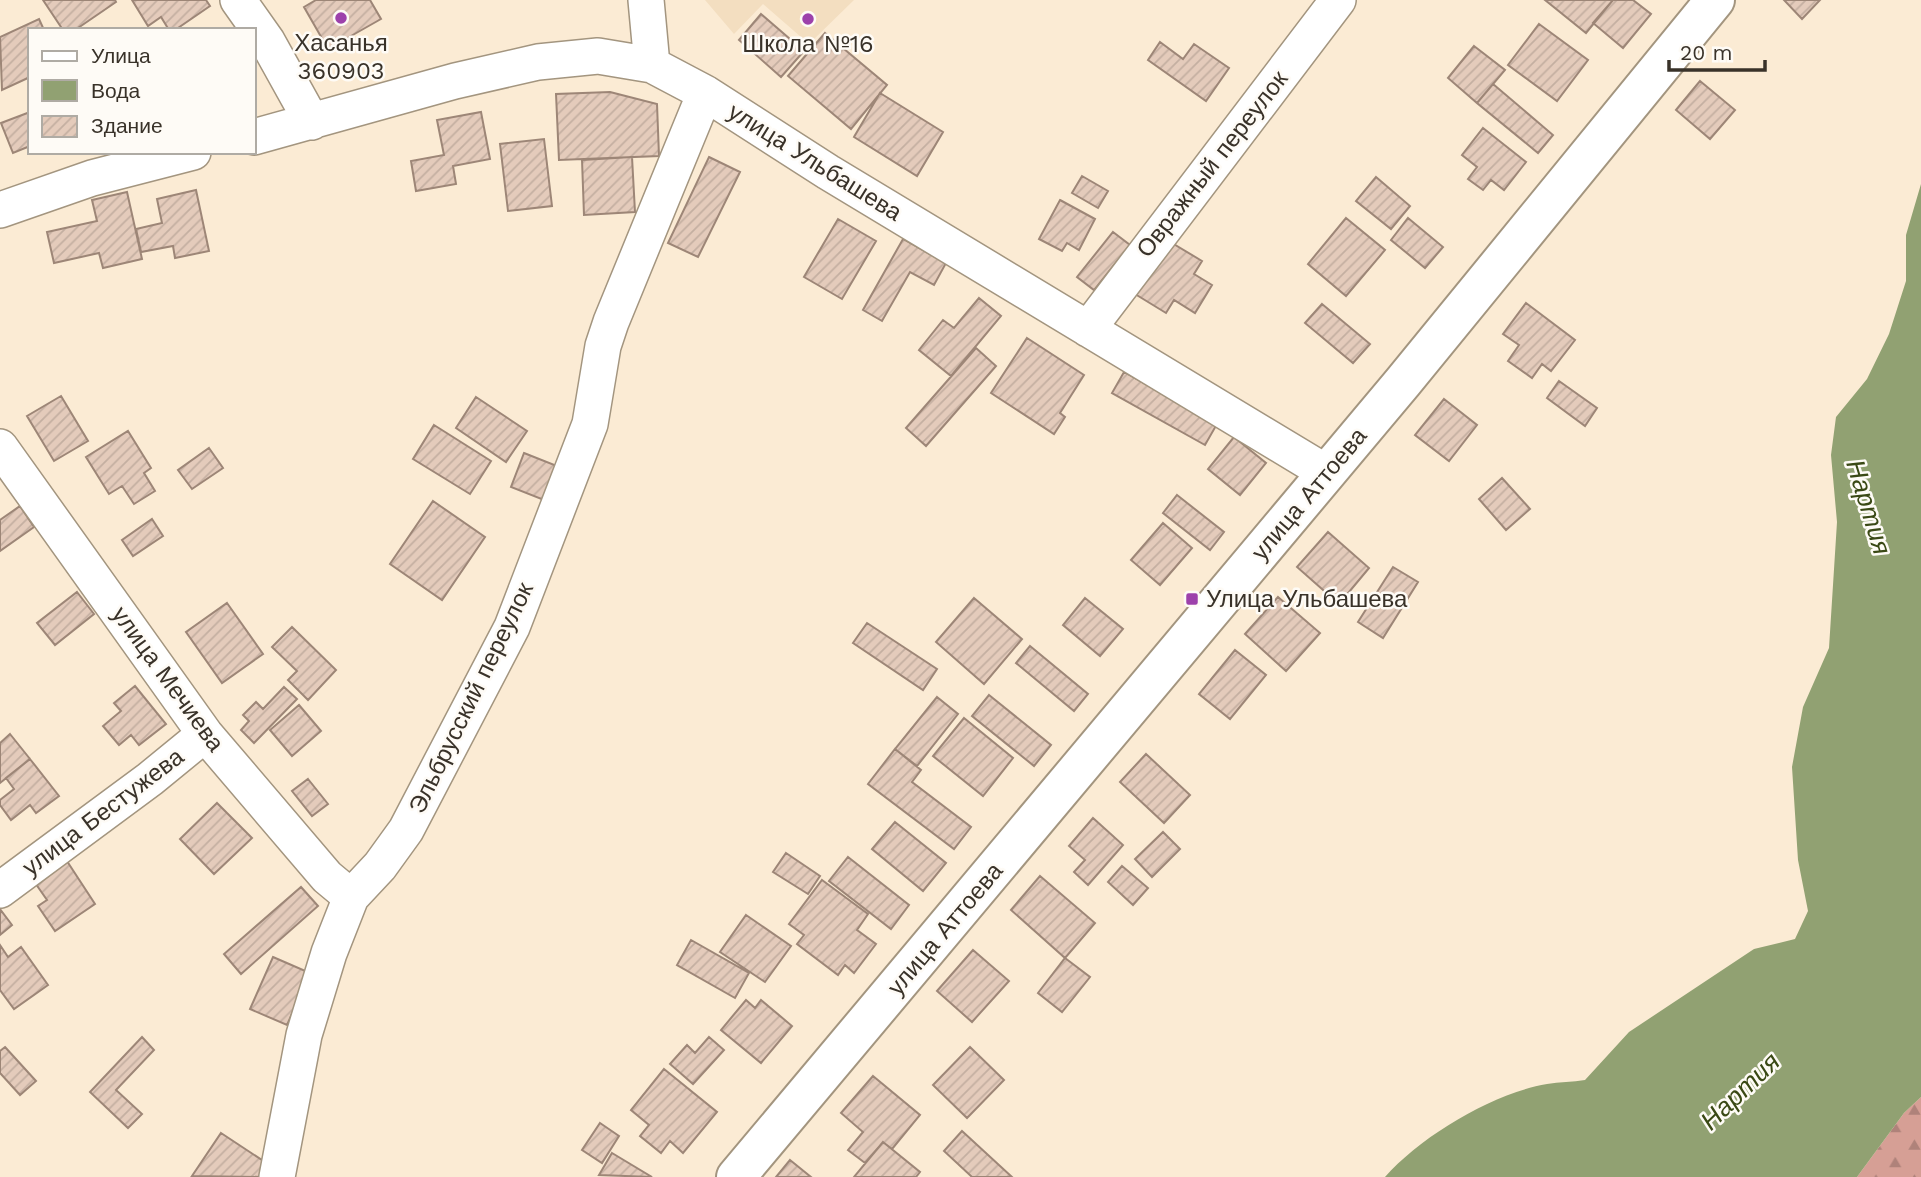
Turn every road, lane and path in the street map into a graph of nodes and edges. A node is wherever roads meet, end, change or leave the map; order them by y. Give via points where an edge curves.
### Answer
1 (238, 0) edge
2 (646, 0) edge
3 (1338, 0) edge
4 (1715, 0) edge
5 (652, 65) junction
6 (705, 93) junction
7 (312, 122) junction
8 (256, 136) edge
9 (186, 154) edge
10 (0, 210) edge
11 (1087, 329) junction
12 (0, 447) edge
13 (1327, 473) junction
14 (205, 734) junction
15 (0, 890) edge
16 (351, 898) junction
17 (277, 1177) edge
18 (736, 1177) edge

1 - 7 street via 267,41
2 - 5 street
3 - 11 street, Овражный переулок
4 - 13 street, улица Аттоева
5 - 6 street, улица Ульбашева
5 - 7 street, улица Ульбашева via 598,57 538,62
6 - 11 street, улица Ульбашева
6 - 16 street, Эльбрусский переулок via 611,322 590,424 512,627 406,830
7 - 8 street, улица Ульбашева
9 - 10 street via 92,178
11 - 13 street, улица Ульбашева
12 - 14 street, улица Мечиева
13 - 18 street, улица Аттоева
14 - 15 street, улица Бестужева
14 - 16 street, улица Мечиева via 327,877
16 - 17 street, Эльбрусский переулок via 314,996

